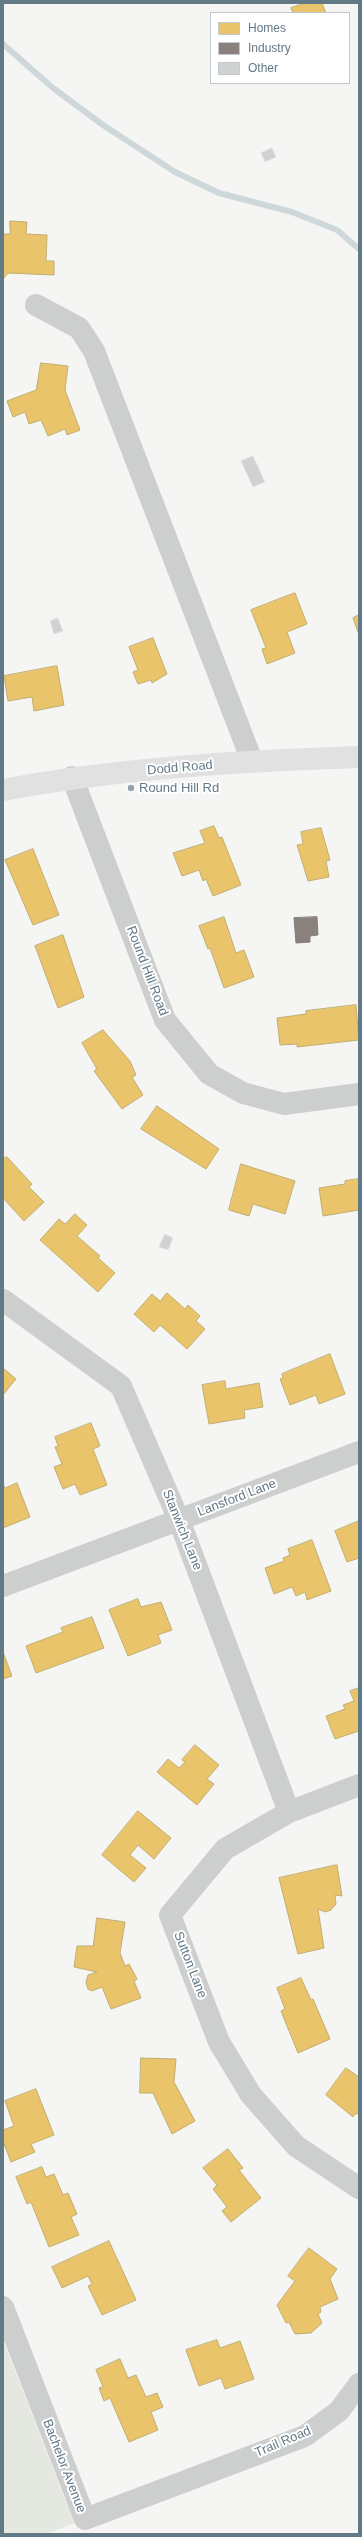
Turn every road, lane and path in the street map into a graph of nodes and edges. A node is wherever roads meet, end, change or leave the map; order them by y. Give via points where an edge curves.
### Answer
1 (36, 305) dead end
2 (359, 757) edge
3 (252, 761) junction
4 (72, 777) junction
5 (3, 790) edge
6 (359, 1094) edge
7 (3, 1300) edge
8 (359, 1452) edge
9 (179, 1520) junction
10 (3, 1586) edge
11 (359, 1785) edge
12 (289, 1812) junction
13 (359, 2188) edge
14 (3, 2307) edge
15 (359, 2384) edge
16 (214, 2470) joint

1 - 3 street via 79,328 94,351
2 - 3 main road, Dodd Road
3 - 4 main road, Dodd Road
4 - 5 main road, Dodd Road
4 - 6 street, Round Hill Road via 165,1020 209,1074 243,1093 284,1104
7 - 9 street, Stanwich Lane via 121,1386
8 - 9 street, Lansford Lane
9 - 10 street, Lansford Lane
9 - 12 street, Stanwich Lane
11 - 12 street, Sutton Lane
12 - 13 street, Sutton Lane via 225,1849 170,1915 219,2042 251,2095 296,2146
14 - 16 street, Bachelor Avenue via 85,2519
15 - 16 street, Trail Road via 339,2411 305,2436

